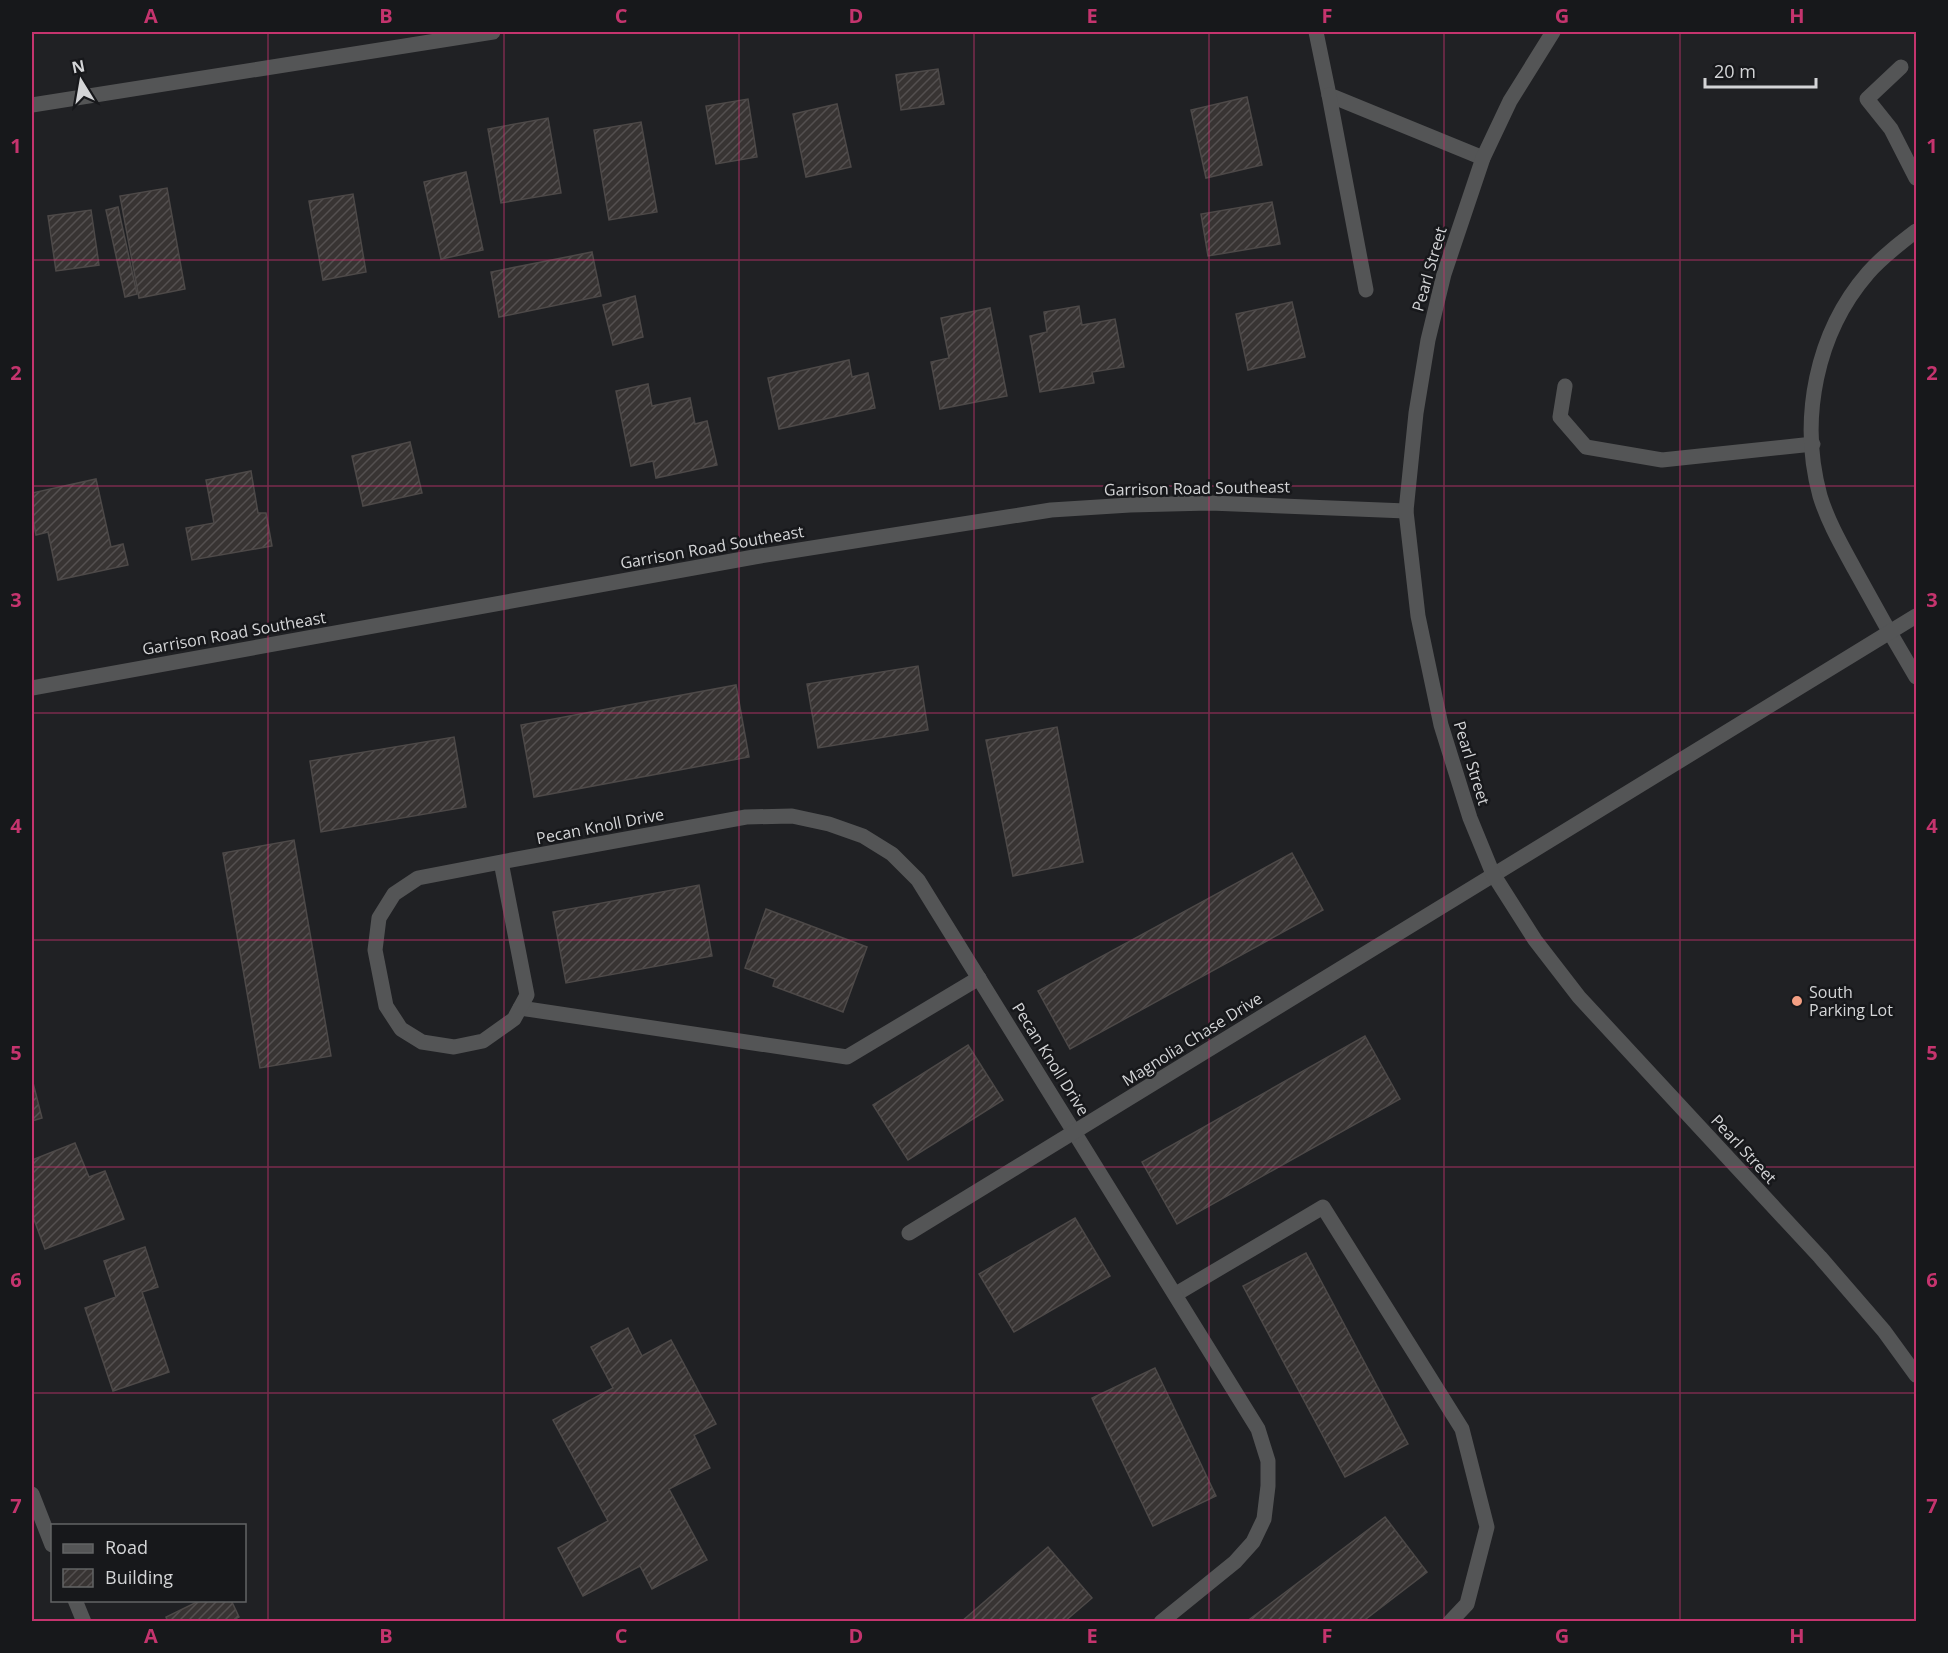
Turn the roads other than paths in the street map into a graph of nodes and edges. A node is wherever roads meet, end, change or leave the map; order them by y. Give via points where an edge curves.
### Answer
1 (493, 32) edge
2 (1316, 32) edge
3 (1553, 32) edge
4 (1901, 68) dead end
5 (1329, 95) junction
6 (32, 105) edge
7 (1483, 158) junction
8 (1917, 178) edge
9 (1917, 231) edge
10 (1366, 290) dead end
11 (1565, 386) dead end
12 (1812, 444) junction
13 (1406, 511) junction
14 (1917, 616) edge
15 (1889, 633) junction
16 (1917, 677) edge
17 (32, 688) edge
18 (501, 862) junction
19 (1494, 874) junction
20 (980, 978) junction
21 (520, 1008) junction
22 (1076, 1132) junction
23 (909, 1233) dead end
24 (1176, 1294) junction
25 (1917, 1376) edge
26 (32, 1494) edge
27 (51, 1542) edge
28 (76, 1602) edge
29 (84, 1622) edge
30 (1161, 1622) edge
31 (1450, 1622) edge

1 - 6 street
2 - 5 street
3 - 7 street, Pearl Street via 1510,101
4 - 8 street via 1867,99 1891,129
5 - 7 street
5 - 10 street
7 - 13 street, Pearl Street via 1444,274 1428,340
9 - 12 street via 1869,272 1832,327 1819,363
11 - 12 street via 1560,417 1586,447 1662,460
12 - 15 street via 1821,496 1833,529
13 - 17 street, Garrison Road Southeast via 1210,503 1051,510 754,557
13 - 19 street, Pearl Street via 1418,616 1441,724 1470,818
14 - 15 street, Magnolia Chase Drive
15 - 16 street
15 - 19 street, Magnolia Chase Drive
18 - 20 street, Pecan Knoll Drive via 746,817 792,816 829,824 863,836 892,854 918,880
18 - 21 street via 526,995
18 - 21 street, Pecan Knoll Drive via 418,879 394,894 379,918 375,950 386,1006 401,1029 422,1042 454,1047 483,1041 514,1019
19 - 22 street, Magnolia Chase Drive
19 - 25 street, Pearl Street via 1534,940 1579,997 1820,1257
20 - 21 street via 847,1057
20 - 22 street, Pecan Knoll Drive
22 - 23 street, Magnolia Chase Drive
22 - 24 street, Pecan Knoll Drive
24 - 30 street, Pecan Knoll Drive via 1258,1429 1268,1461 1268,1486 1264,1519 1253,1542
24 - 31 street via 1323,1206 1462,1429 1487,1527 1467,1604
26 - 27 street
28 - 29 street

